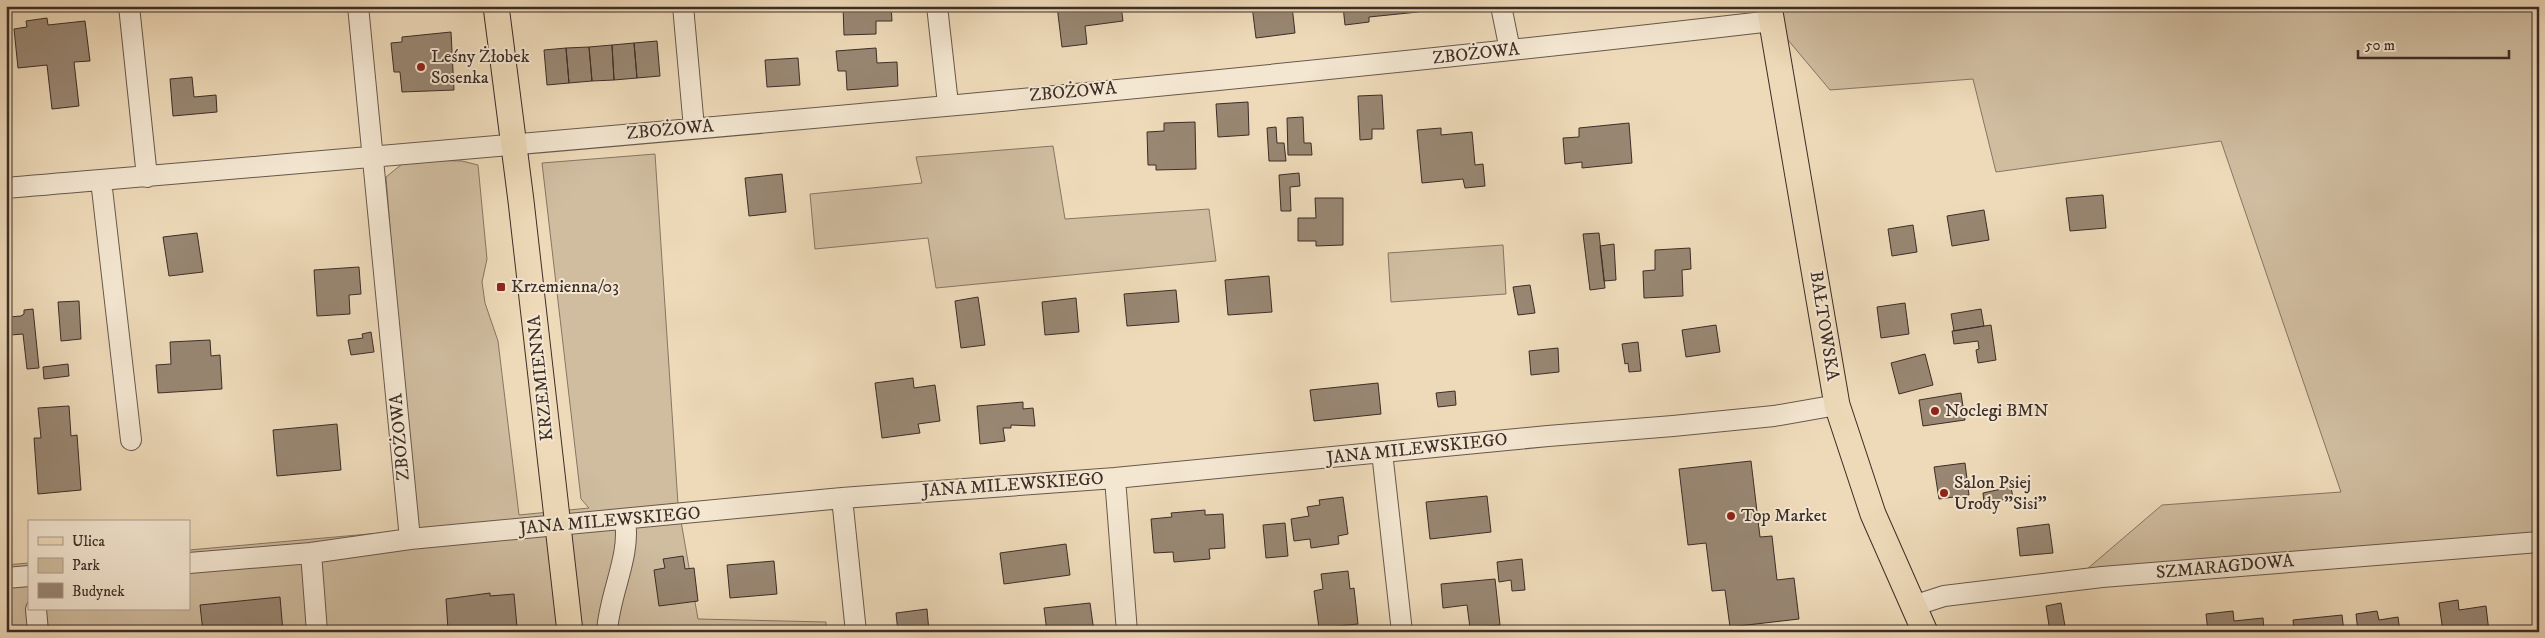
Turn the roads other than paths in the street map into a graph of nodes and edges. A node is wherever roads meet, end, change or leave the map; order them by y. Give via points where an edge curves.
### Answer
1 (129, 6) edge
2 (358, 6) edge
3 (496, 6) edge
4 (683, 6) edge
5 (937, 6) edge
6 (1501, 6) edge
7 (1770, 13) edge
8 (1510, 50) junction
9 (948, 104) junction
10 (694, 128) junction
11 (512, 144) junction
12 (374, 156) junction
13 (147, 177) junction
14 (101, 180) junction
15 (6, 188) edge
16 (1837, 405) junction
17 (131, 440) dead end
18 (1382, 452) junction
19 (1115, 478) junction
20 (842, 498) junction
21 (625, 520) junction
22 (558, 526) junction
23 (410, 540) junction
24 (2539, 542) edge
25 (311, 553) junction
26 (190, 563) edge
27 (28, 576) edge
28 (6, 578) edge
29 (1913, 606) junction
30 (36, 610) edge
31 (38, 632) edge
32 (317, 632) edge
33 (570, 632) edge
34 (607, 632) edge
35 (856, 632) edge
36 (1127, 632) edge
37 (1402, 632) edge
38 (1925, 632) edge

1 - 13 street
2 - 12 street
3 - 11 main road, KRZEMIENNA
4 - 10 street
5 - 9 street
6 - 8 street
7 - 8 street, ZBOŻOWA
7 - 16 main road, BAŁTOWSKA
8 - 9 street, ZBOŻOWA
9 - 10 street, ZBOŻOWA
10 - 11 street, ZBOŻOWA
11 - 12 street, ZBOŻOWA
11 - 22 main road, KRZEMIENNA
12 - 13 street, ZBOŻOWA
12 - 23 street, ZBOŻOWA
13 - 14 street, ZBOŻOWA
14 - 15 street, ZBOŻOWA
14 - 17 street
16 - 18 street, JANA MILEWSKIEGO via 1774,416
16 - 29 main road, BAŁTOWSKA via 1874,514
18 - 19 street, JANA MILEWSKIEGO
18 - 37 street
19 - 20 street, JANA MILEWSKIEGO
19 - 36 street
20 - 21 street, JANA MILEWSKIEGO
20 - 35 street
21 - 22 street, JANA MILEWSKIEGO
21 - 34 street via 628,534
22 - 23 street, JANA MILEWSKIEGO
22 - 33 main road, KRZEMIENNA
23 - 25 street, JANA MILEWSKIEGO
24 - 29 street, SZMARAGDOWA via 2102,577 1944,596
25 - 26 street, JANA MILEWSKIEGO
25 - 32 street
27 - 28 street
29 - 38 main road, BAŁTOWSKA
30 - 31 street

